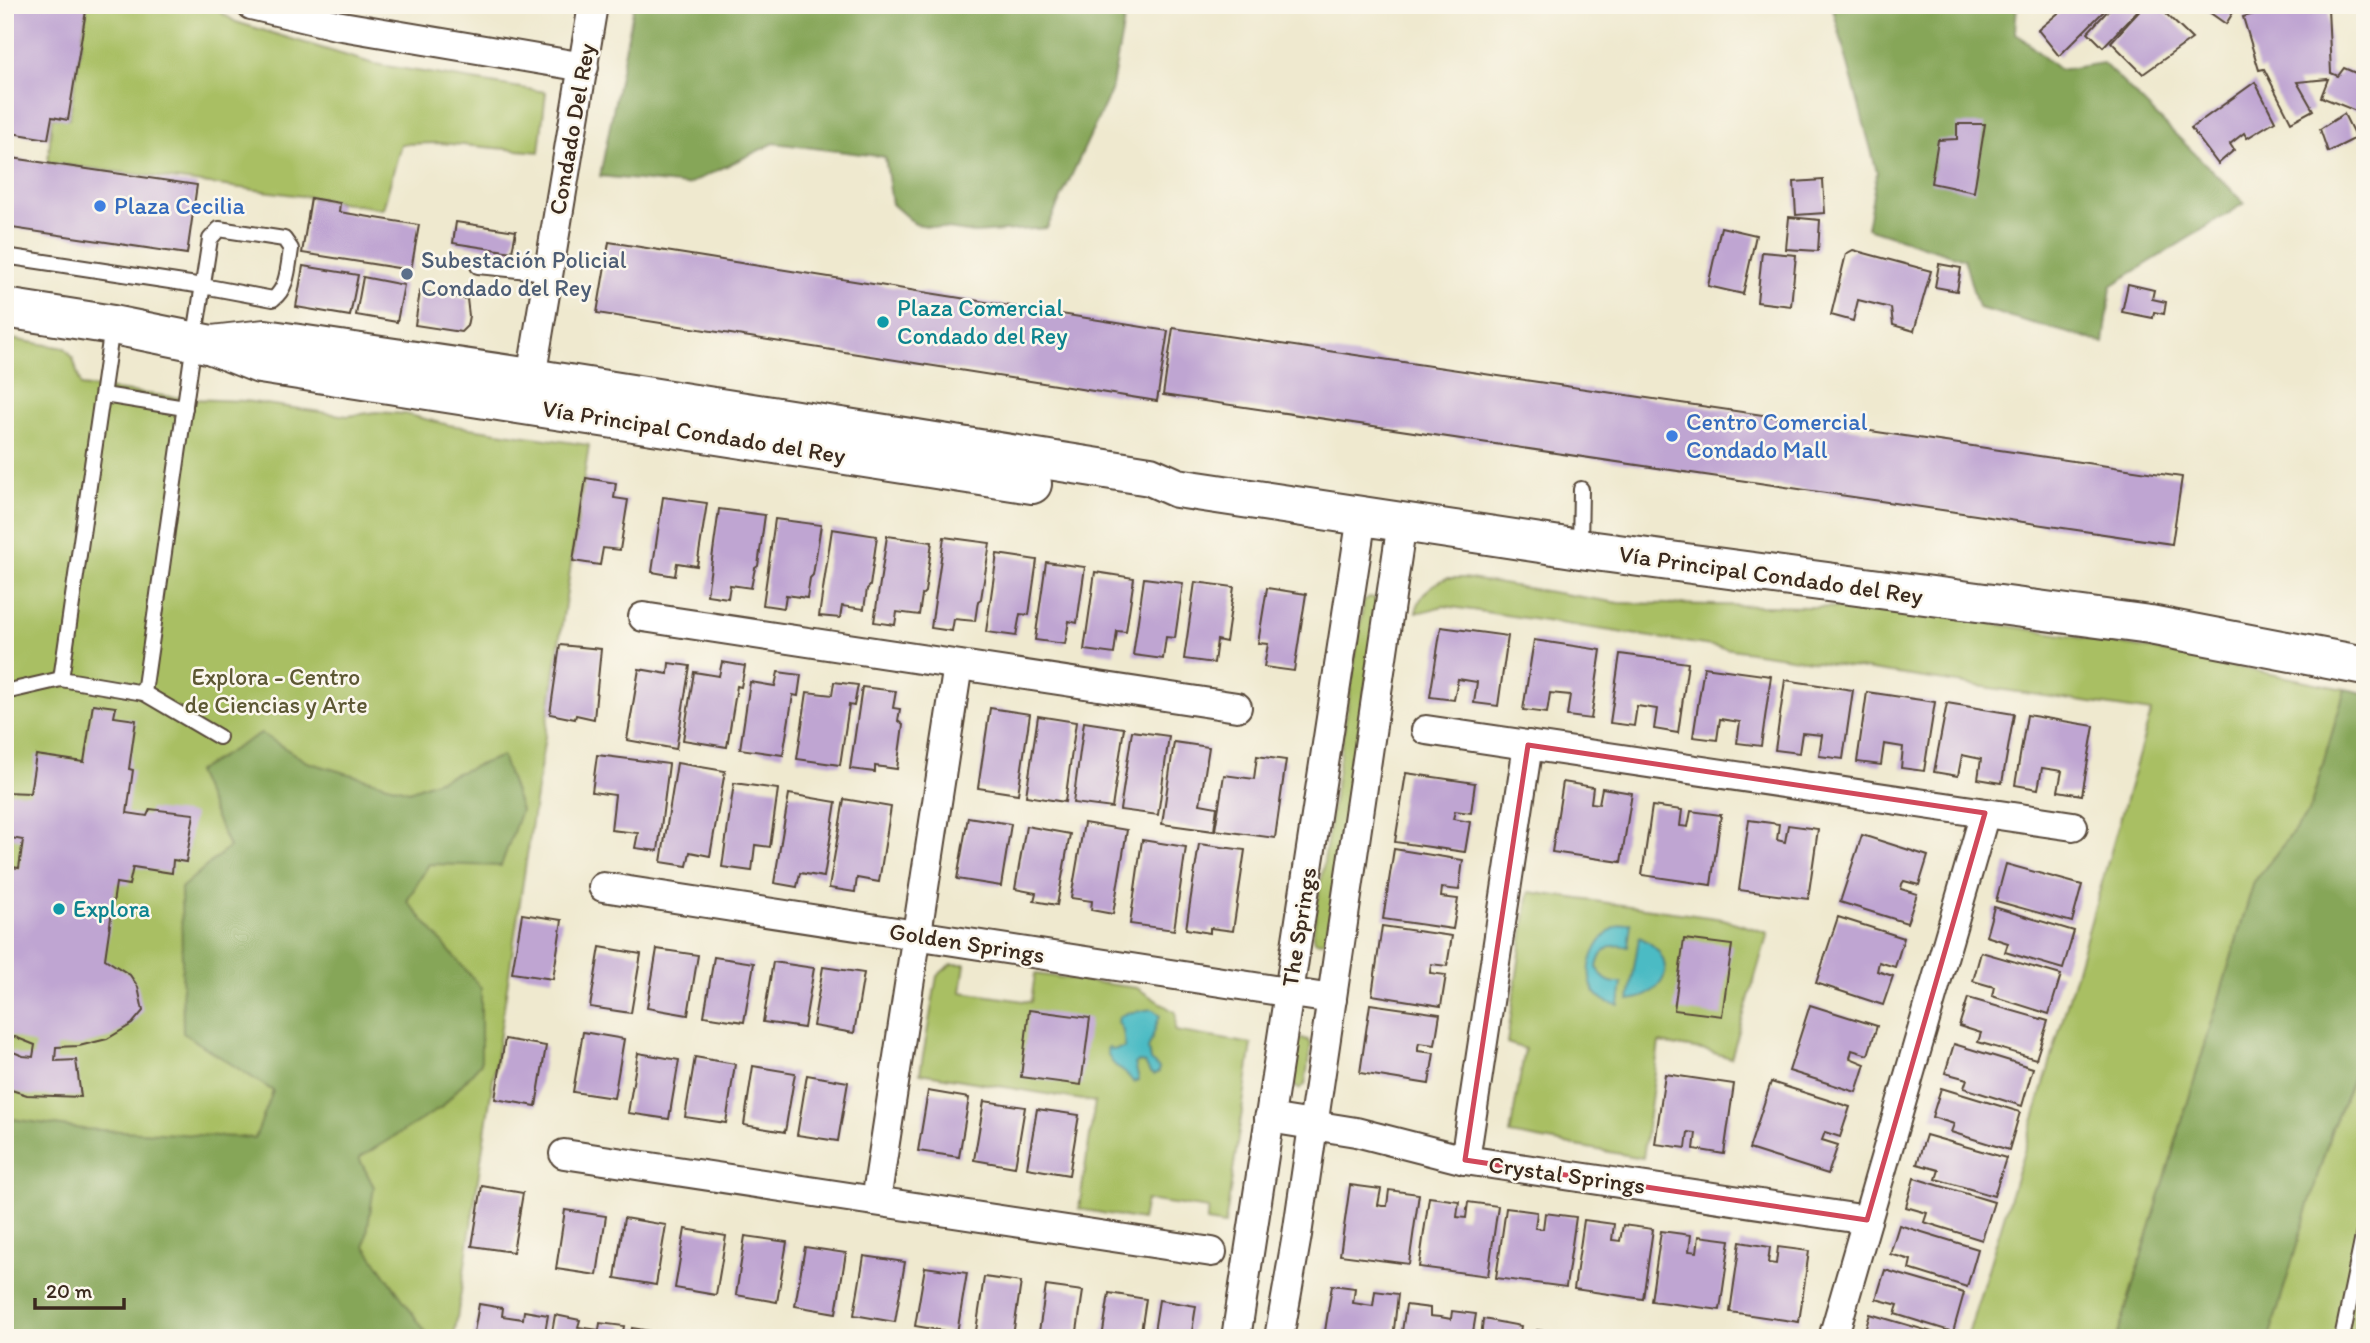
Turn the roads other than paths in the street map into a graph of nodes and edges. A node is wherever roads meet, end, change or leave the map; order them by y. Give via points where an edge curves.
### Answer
1 (251, 5) edge
2 (593, 5) edge
3 (584, 67) junction
4 (5, 256) edge
5 (478, 266) dead end
6 (548, 273) junction
7 (203, 286) junction
8 (5, 308) edge
9 (113, 325) junction
10 (203, 343) junction
11 (540, 394) junction
12 (104, 395) junction
13 (185, 408) junction
14 (1581, 489) dead end
15 (1362, 516) junction
16 (1402, 523) junction
17 (1580, 549) junction
18 (643, 617) dead end
19 (958, 665) junction
20 (2365, 666) edge
21 (61, 679) junction
22 (5, 692) edge
23 (144, 693) junction
24 (1237, 707) dead end
25 (1426, 730) dead end
26 (219, 737) dead end
27 (1528, 745) junction
28 (1985, 813) junction
29 (2074, 826) dead end
30 (603, 887) dead end
31 (917, 935) junction
32 (1289, 992) junction
33 (1332, 999) junction
34 (1269, 1118) junction
35 (1313, 1126) junction
36 (564, 1154) dead end
37 (1465, 1160) junction
38 (876, 1201) junction
39 (1867, 1220) junction
40 (2365, 1227) edge
41 (1212, 1252) dead end
42 (1835, 1331) dead end
43 (1236, 1338) edge
44 (1279, 1338) edge
45 (2342, 1338) edge

1 - 3 street
2 - 3 street, Condado Del Rey
3 - 6 street, Condado Del Rey
4 - 7 lane
5 - 6 lane
6 - 11 street, Condado Del Rey
7 - 7 lane via 210,239 219,229 284,239 289,244 284,286 272,299
7 - 10 lane
8 - 9 street, Vía Principal Condado del Rey
9 - 10 street, Vía Principal Condado del Rey
9 - 12 lane
10 - 11 street, Vía Principal Condado del Rey via 265,339
10 - 11 street, Vía Principal Condado del Rey via 260,364 499,402 521,391
10 - 13 lane
11 - 15 street, Vía Principal Condado del Rey via 1150,476 1177,488
12 - 13 lane
12 - 21 lane
13 - 23 lane
14 - 17 lane
15 - 16 street, Vía Principal Condado del Rey
15 - 32 street, The Springs
16 - 17 street, Vía Principal Condado del Rey
16 - 33 street, The Springs
17 - 20 street, Vía Principal Condado del Rey via 2150,625
18 - 19 street
19 - 24 street
19 - 31 street
21 - 22 lane
21 - 23 lane
23 - 26 lane
25 - 27 street
27 - 28 street
27 - 37 street
28 - 29 street
28 - 39 street
30 - 31 street, Golden Springs
31 - 32 street, Golden Springs
31 - 38 street
32 - 33 street, Golden Springs
32 - 34 street, The Springs
33 - 35 street, The Springs
34 - 35 street, Crystal Springs
34 - 43 street, The Springs
35 - 37 street, Crystal Springs via 1356,1132
35 - 44 street, The Springs
36 - 38 street
37 - 39 street, Crystal Springs
38 - 41 street
39 - 42 street
40 - 45 lane

